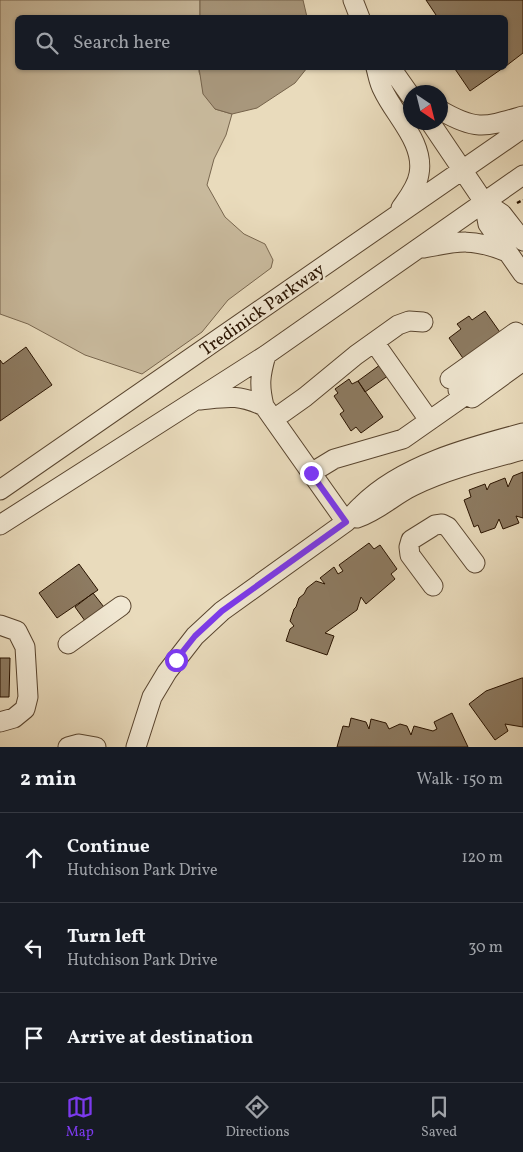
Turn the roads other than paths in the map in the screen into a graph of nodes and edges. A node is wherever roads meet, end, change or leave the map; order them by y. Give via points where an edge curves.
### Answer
1 (353, 0) edge
2 (359, 15) edge
3 (377, 70) edge
4 (393, 70) edge
5 (404, 85) edge
6 (448, 114) edge
7 (523, 116) edge
8 (523, 128) edge
9 (436, 130) edge
10 (464, 170) junction
11 (523, 175) edge
12 (484, 202) junction
13 (395, 217) junction
14 (523, 241) edge
15 (416, 250) junction
16 (508, 252) junction
17 (523, 274) edge
18 (423, 322) dead end
19 (374, 342) junction
20 (520, 342) edge
21 (266, 355) junction
22 (523, 361) edge
23 (460, 391) junction
24 (196, 400) junction
25 (269, 412) junction
26 (429, 420) junction
27 (521, 437) edge
28 (311, 473) junction
29 (0, 490) edge
30 (346, 522) junction
31 (0, 525) edge
32 (475, 563) dead end
33 (433, 586) dead end
34 (121, 606) dead end
35 (0, 625) edge
36 (68, 644) dead end
37 (0, 722) edge
38 (68, 747) edge
39 (96, 747) edge
40 (136, 747) edge

1 - 2 street
3 - 13 street via 382,89 412,139 419,161 414,188
4 - 5 street
6 - 7 street via 462,122 484,126
8 - 10 street, Tredinick Parkway
9 - 10 street
10 - 12 street
10 - 13 street, Tredinick Parkway
11 - 12 street
12 - 14 street via 502,214
12 - 15 street
12 - 16 street via 488,224
13 - 29 street, Tredinick Parkway
15 - 16 street via 457,241 475,241
15 - 21 street
16 - 17 street
18 - 19 street via 398,324
19 - 25 street via 305,398
19 - 26 street
20 - 23 street
21 - 24 street
21 - 25 street via 260,389
22 - 23 street
23 - 26 street
24 - 25 street via 236,396 248,398
24 - 31 street
25 - 28 street
26 - 28 street via 403,438 334,459
27 - 30 street via 412,486 370,514
28 - 30 street
30 - 40 street via 222,611 195,636 152,697
32 - 33 street via 448,527 435,525 411,540 409,547 410,555
34 - 36 street
35 - 37 street via 16,631 25,647 28,697 25,709 14,718
38 - 39 street via 79,744

